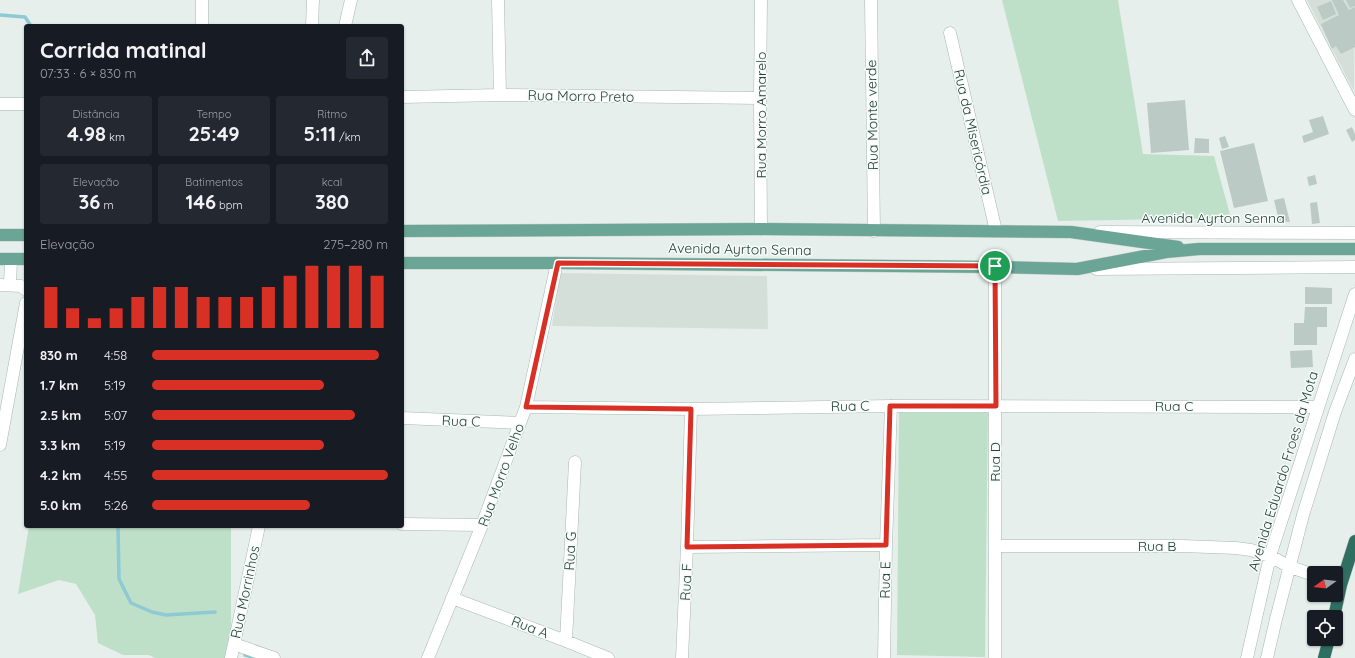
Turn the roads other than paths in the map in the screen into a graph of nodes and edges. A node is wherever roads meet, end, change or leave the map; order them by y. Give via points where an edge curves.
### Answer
1 (202, 0) edge
2 (313, 0) edge
3 (351, 0) edge
4 (498, 0) edge
5 (761, 0) edge
6 (871, 0) edge
7 (1298, 0) edge
8 (202, 24) edge
9 (312, 24) edge
10 (345, 24) edge
11 (950, 33) dead end
12 (500, 95) junction
13 (404, 96) edge
14 (760, 98) junction
15 (0, 104) edge
16 (24, 104) edge
17 (1355, 110) edge
18 (761, 229) junction
19 (404, 230) edge
20 (874, 231) junction
21 (996, 231) junction
22 (1071, 232) junction
23 (1355, 233) edge
24 (24, 234) edge
25 (0, 235) edge
26 (1355, 249) edge
27 (1199, 250) junction
28 (24, 259) edge
29 (5, 260) edge
30 (558, 263) junction
31 (404, 264) edge
32 (995, 266) junction
33 (1355, 267) edge
34 (1077, 269) junction
35 (5, 285) edge
36 (24, 288) edge
37 (1355, 294) edge
38 (24, 314) edge
39 (1355, 359) edge
40 (890, 406) junction
41 (996, 406) junction
42 (526, 407) junction
43 (1318, 407) junction
44 (691, 409) junction
45 (404, 418) edge
46 (520, 423) junction
47 (0, 445) edge
48 (575, 462) dead end
49 (404, 524) edge
50 (482, 525) junction
51 (259, 528) edge
52 (1355, 540) edge
53 (886, 545) junction
54 (995, 546) junction
55 (687, 547) junction
56 (1270, 556) junction
57 (1290, 567) junction
58 (1343, 571) edge
59 (1307, 573) edge
60 (452, 598) junction
61 (566, 641) junction
62 (234, 644) junction
63 (1327, 646) edge
64 (232, 658) edge
65 (274, 658) edge
66 (428, 658) edge
67 (608, 658) edge
68 (682, 658) edge
69 (884, 658) edge
70 (995, 658) edge
71 (1247, 658) edge
72 (1267, 658) edge
73 (1324, 658) edge

1 - 8 street
2 - 9 street
3 - 10 street
4 - 12 street
5 - 14 street, Rua Morro Amarelo
6 - 20 street, Rua Monte verde
7 - 17 street
11 - 21 street, Rua da Misericórdia
12 - 13 street, Rua Morro Preto
12 - 14 street, Rua Morro Preto
14 - 18 street, Rua Morro Amarelo
15 - 16 street
18 - 19 main road, Avenida Ayrton Senna
18 - 20 main road, Avenida Ayrton Senna
20 - 21 main road, Avenida Ayrton Senna
21 - 22 main road, Avenida Ayrton Senna
22 - 23 street, Avenida Ayrton Senna
22 - 27 main road, Avenida Ayrton Senna
24 - 25 main road
26 - 27 main road
27 - 34 main road, Avenida Ayrton Senna via 1166,252
28 - 29 main road
29 - 35 street
30 - 31 main road, Avenida Ayrton Senna
30 - 32 main road, Avenida Ayrton Senna
30 - 42 street, Rua Morro Velho
32 - 34 main road, Avenida Ayrton Senna
32 - 41 street, Rua D
33 - 34 street, Avenida Ayrton Senna
35 - 36 street
37 - 43 street, Avenida Eduardo Froes da Mota
38 - 47 street
39 - 57 street via 1335,412 1303,515
40 - 41 street, Rua C
40 - 44 street, Rua C
40 - 53 street, Rua E
41 - 43 street, Rua C
41 - 54 street, Rua D
42 - 44 street, Rua C
42 - 46 street, Rua Morro Velho
43 - 56 street, Avenida Eduardo Froes da Mota
44 - 55 street, Rua F
45 - 46 street, Rua C
46 - 50 street, Rua Morro Velho
48 - 61 street, Rua G
49 - 50 street
50 - 60 street, Rua Morro Velho
51 - 62 street, Rua Morrinhos
52 - 58 highway
53 - 55 street
53 - 69 street, Rua E
54 - 56 street, Rua B via 1182,546 1236,548
54 - 70 street, Rua D
55 - 68 street, Rua F
56 - 57 street, Rua B
56 - 71 street, Avenida Eduardo Froes da Mota
57 - 59 street, Rua B
57 - 72 street
60 - 61 street, Rua A
60 - 66 street, Rua Morro Velho
61 - 67 street, Rua A
62 - 64 street, Rua Morrinhos
62 - 65 street
63 - 73 highway

